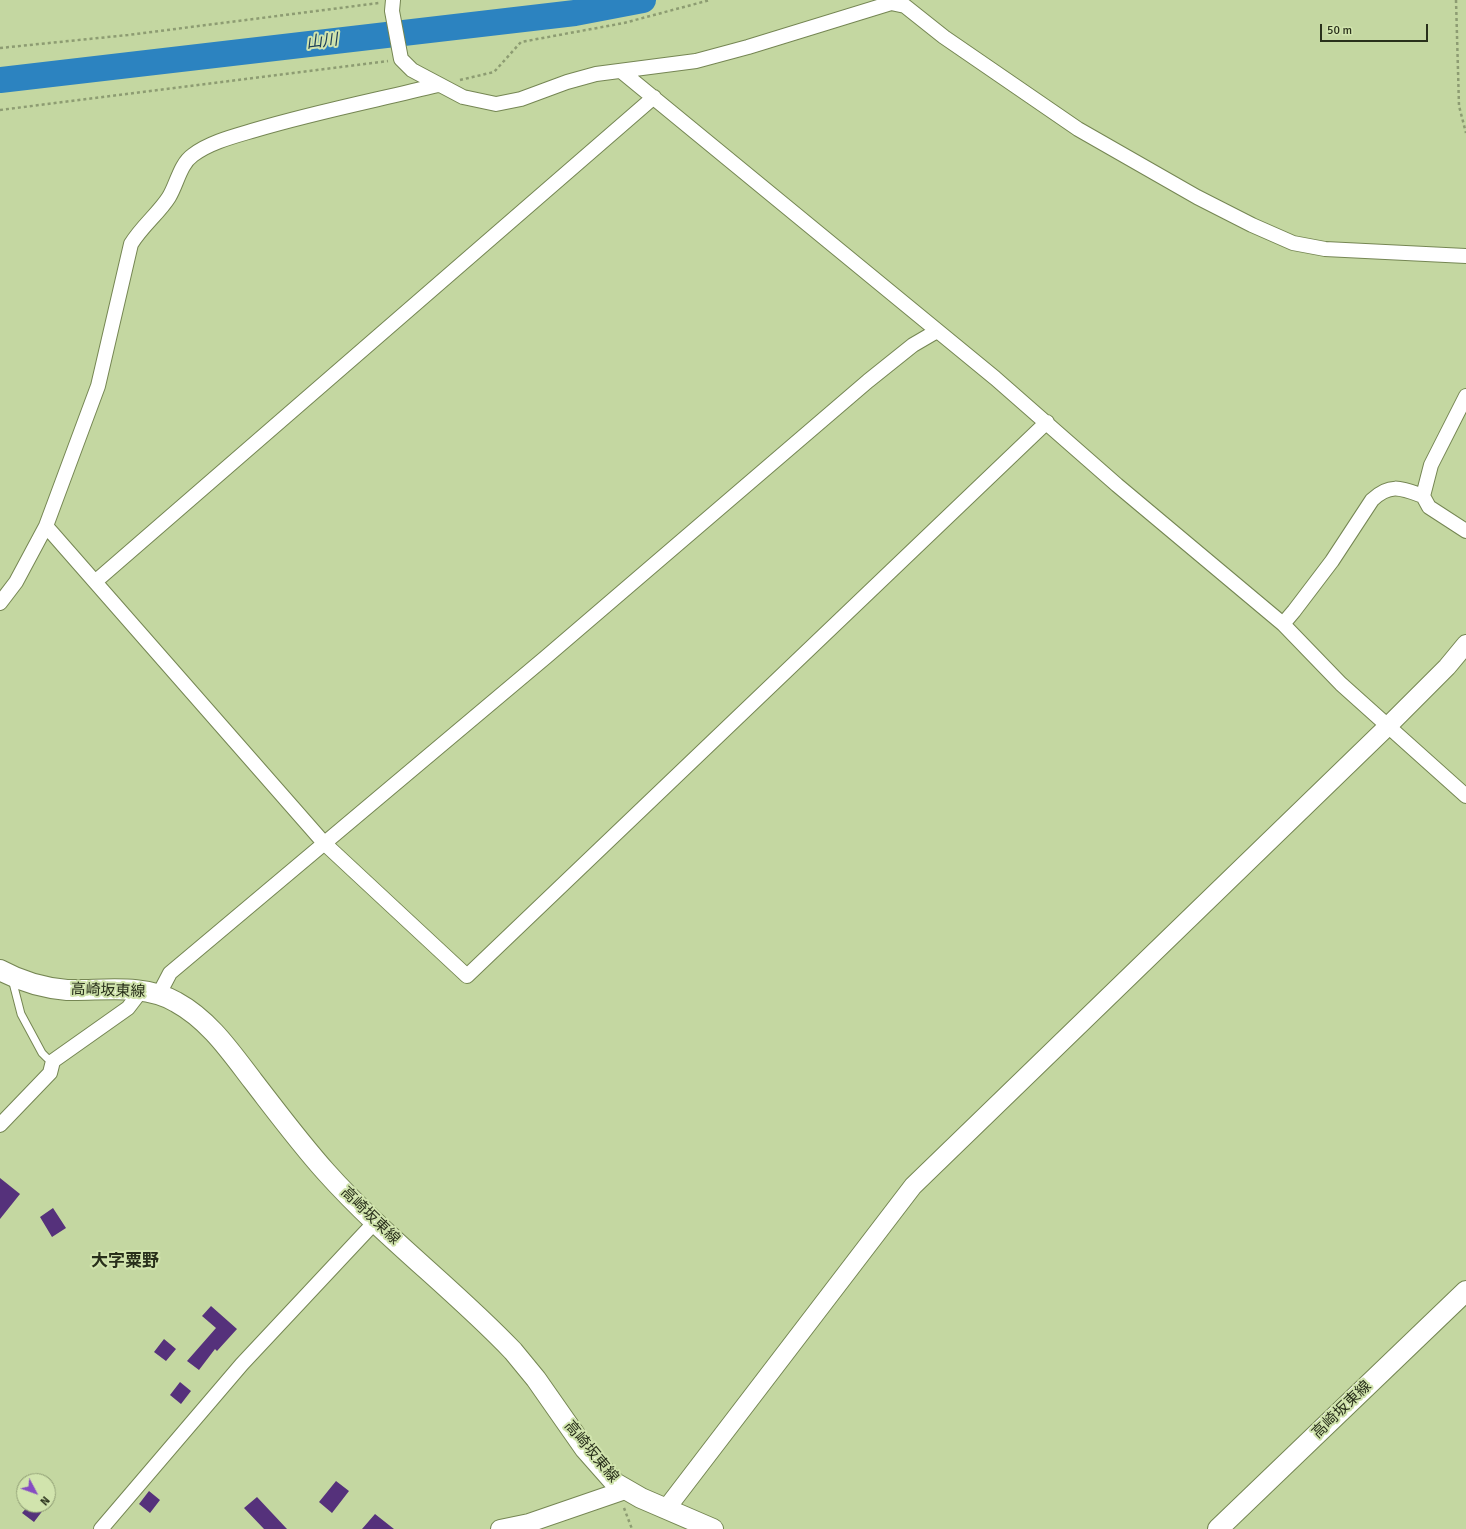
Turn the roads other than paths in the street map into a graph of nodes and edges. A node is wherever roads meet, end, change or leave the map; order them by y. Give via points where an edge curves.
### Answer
1 (393, 4) edge
2 (621, 71) junction
3 (438, 85) junction
4 (654, 97) junction
5 (1466, 256) edge
6 (937, 331) junction
7 (1466, 396) edge
8 (1047, 422) junction
9 (1422, 496) junction
10 (46, 526) junction
11 (1466, 531) edge
12 (96, 581) junction
13 (0, 603) edge
14 (1283, 624) junction
15 (1466, 644) edge
16 (1387, 727) junction
17 (1466, 796) edge
18 (324, 843) junction
19 (6, 973) edge
20 (150, 992) junction
21 (53, 1060) junction
22 (0, 1125) edge
23 (375, 1222) junction
24 (1466, 1291) edge
25 (625, 1490) junction
26 (666, 1509) junction
27 (101, 1529) edge
28 (500, 1529) edge
29 (713, 1529) edge
30 (1218, 1529) edge

1 - 3 street via 401,59 412,70
2 - 3 street via 596,74 521,99 496,104 463,97
2 - 4 street
2 - 5 street via 696,61 891,2 912,10 944,38 1078,128 1252,226 1293,243 1325,249
3 - 10 street via 235,136 191,156 169,198 131,244 98,386
4 - 6 street
4 - 12 street
6 - 8 street
6 - 18 street via 868,381
7 - 9 street via 1431,465
8 - 14 street
8 - 18 street via 467,976
9 - 11 street via 1429,507
9 - 14 street via 1394,488 1381,492 1372,500 1307,595
10 - 12 street
10 - 13 street via 16,582
12 - 18 street
14 - 16 street
15 - 16 street
16 - 17 street
16 - 26 street via 918,1181
18 - 20 street
19 - 20 main road, 高崎坂東線 via 54,989
19 - 21 lane via 21,1014 42,1053
20 - 21 street
20 - 23 main road, 高崎坂東線 via 188,1009 212,1030 294,1134 350,1198
21 - 22 street via 50,1073
23 - 25 main road, 高崎坂東線 via 513,1351 594,1460
23 - 27 street via 242,1364
24 - 30 main road, 高崎坂東線
25 - 26 main road, 高崎坂東線
25 - 28 street via 529,1523
26 - 29 main road, 高崎坂東線

